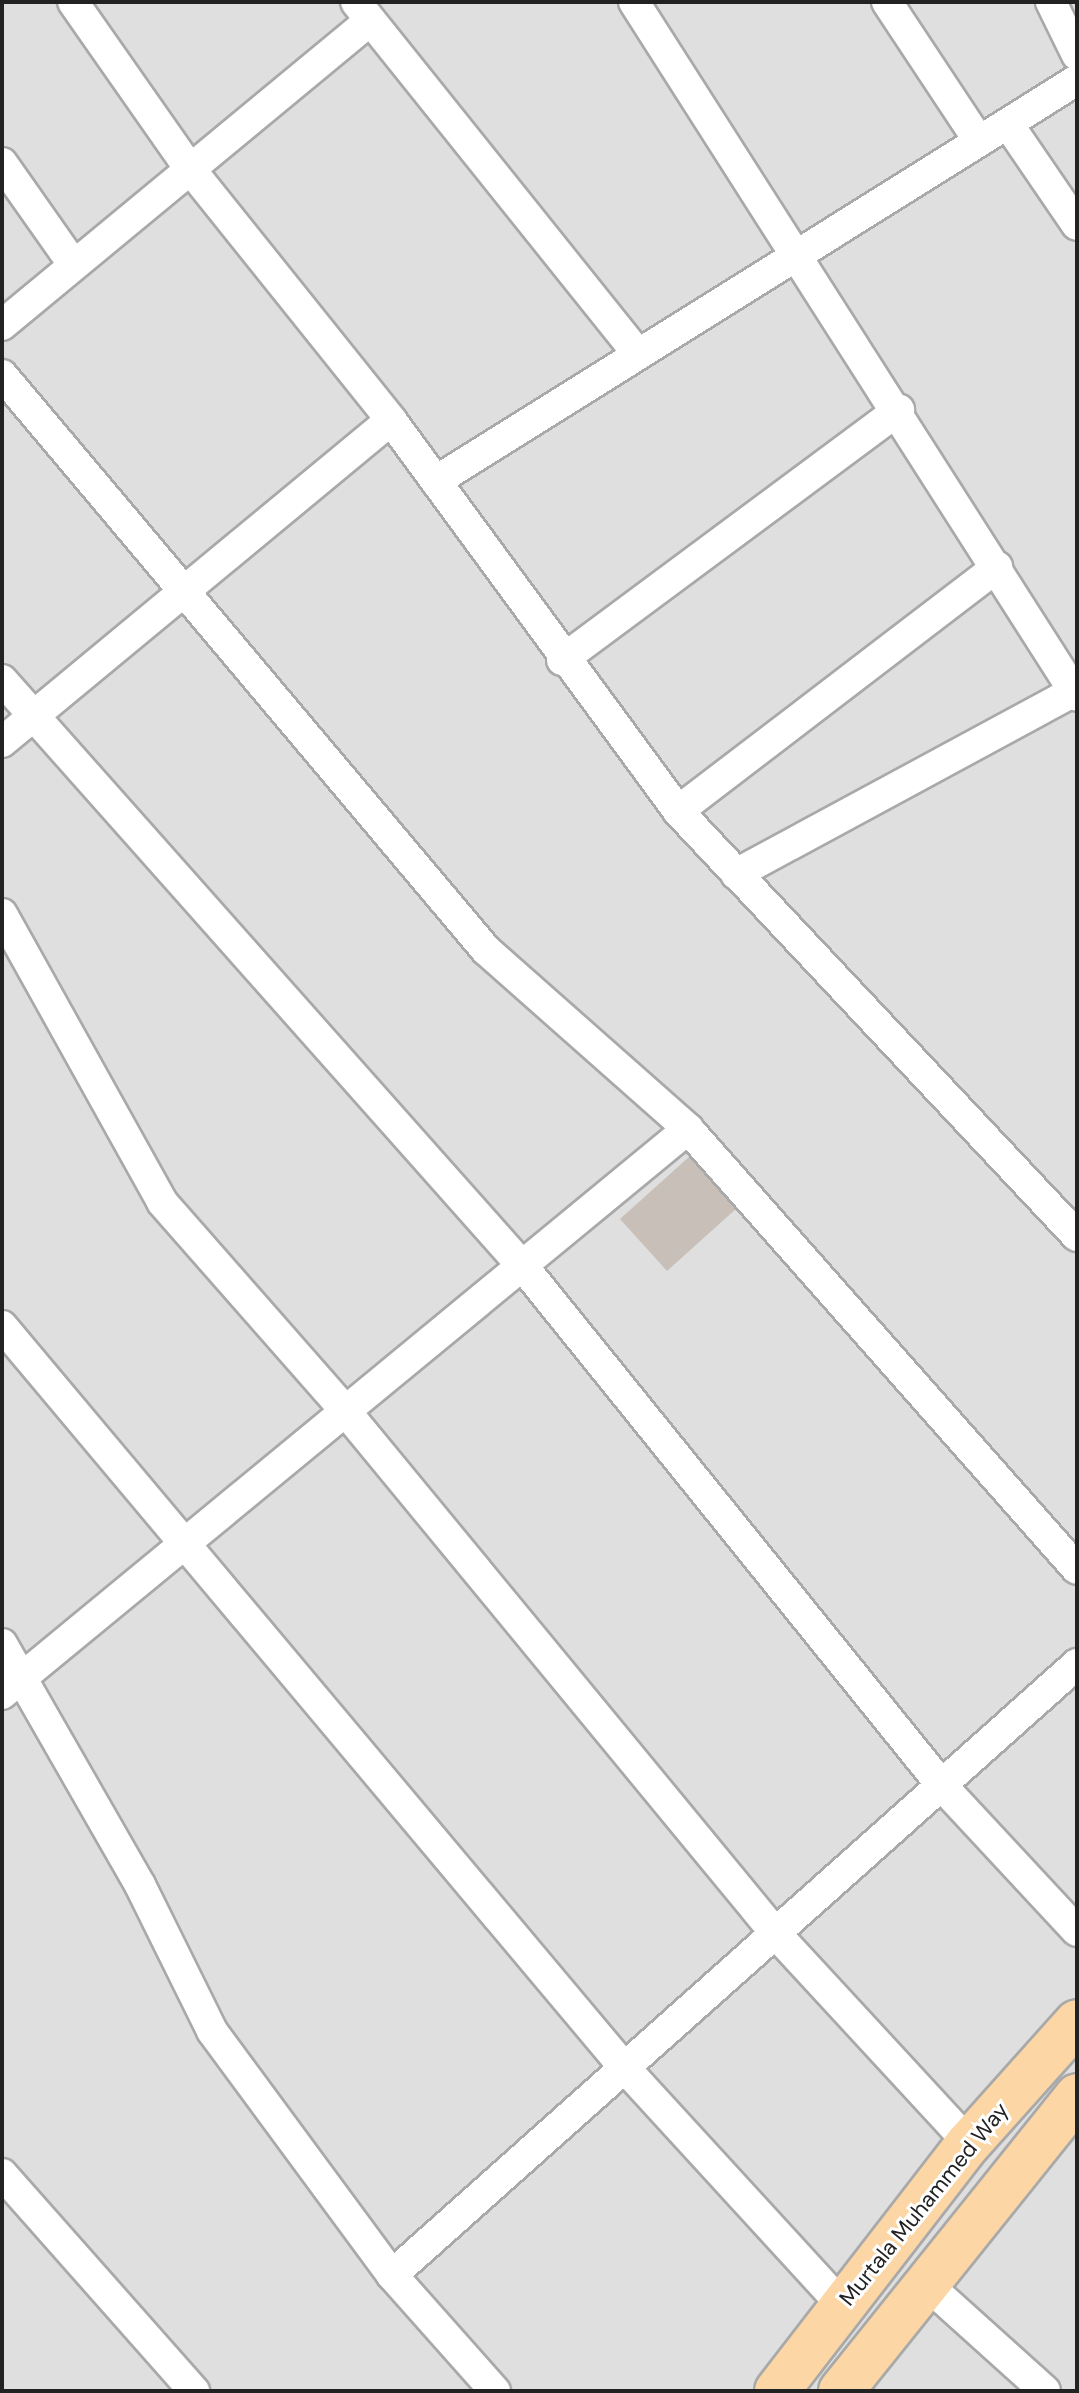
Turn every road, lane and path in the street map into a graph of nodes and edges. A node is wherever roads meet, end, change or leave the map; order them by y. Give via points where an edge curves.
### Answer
1 (73, 2) edge
2 (634, 2) edge
3 (887, 2) edge
4 (1051, 2) edge
5 (363, 11) edge
6 (1077, 55) edge
7 (1077, 80) edge
8 (1008, 124) junction
9 (979, 141) junction
10 (2, 163) edge
11 (187, 165) junction
12 (1077, 225) edge
13 (799, 250) junction
14 (71, 261) junction
15 (2, 325) edge
16 (636, 351) junction
17 (2, 375) edge
18 (899, 410) junction
19 (391, 420) junction
20 (436, 481) junction
21 (997, 567) junction
22 (189, 592) junction
23 (562, 660) junction
24 (2, 680) edge
25 (1075, 694) edge
26 (31, 719) junction
27 (2, 742) edge
28 (678, 811) junction
29 (736, 874) junction
30 (2, 914) edge
31 (688, 1129) junction
32 (1077, 1236) edge
33 (525, 1269) junction
34 (2, 1326) edge
35 (342, 1407) junction
36 (184, 1544) junction
37 (1077, 1569) edge
38 (2, 1644) edge
39 (1077, 1664) edge
40 (11, 1687) edge
41 (944, 1788) junction
42 (1077, 1931) edge
43 (777, 1935) junction
44 (1077, 2022) edge
45 (622, 2065) junction
46 (1077, 2096) edge
47 (969, 2143) junction
48 (2, 2174) edge
49 (392, 2275) junction
50 (923, 2281) junction
51 (842, 2305) junction
52 (194, 2391) edge
53 (495, 2391) edge
54 (777, 2391) edge
55 (841, 2391) edge
56 (1045, 2391) edge

1 - 11 street
2 - 13 street
3 - 9 street
4 - 6 street
5 - 11 street
5 - 16 street
7 - 8 street
8 - 9 street
8 - 12 street
9 - 13 street
10 - 14 street
11 - 14 street
11 - 19 street
13 - 16 street
13 - 18 street
14 - 15 street
16 - 20 street
17 - 22 street
18 - 21 street
18 - 23 street
19 - 20 street
19 - 22 street
20 - 23 street
21 - 25 street
21 - 28 street
22 - 26 street
22 - 31 street via 486,950
23 - 28 street
24 - 26 street
25 - 29 street
26 - 27 street
26 - 33 street
28 - 29 street
29 - 32 street
30 - 35 street via 162,1202
31 - 33 street
31 - 37 street
33 - 35 street
33 - 41 street
34 - 36 street
35 - 36 street
35 - 43 street
36 - 40 street
36 - 45 street
38 - 40 street
39 - 41 street
40 - 49 street via 140,1885 212,2031
41 - 42 street
41 - 43 street
43 - 45 street
43 - 47 street
44 - 47 main road, Murtala Muhammed Way
45 - 49 street
45 - 51 street
46 - 50 main road
47 - 51 main road, Murtala Muhammed Way
48 - 52 street
49 - 53 street
50 - 55 main road
50 - 56 street
51 - 54 main road, Murtala Muhammed Way

